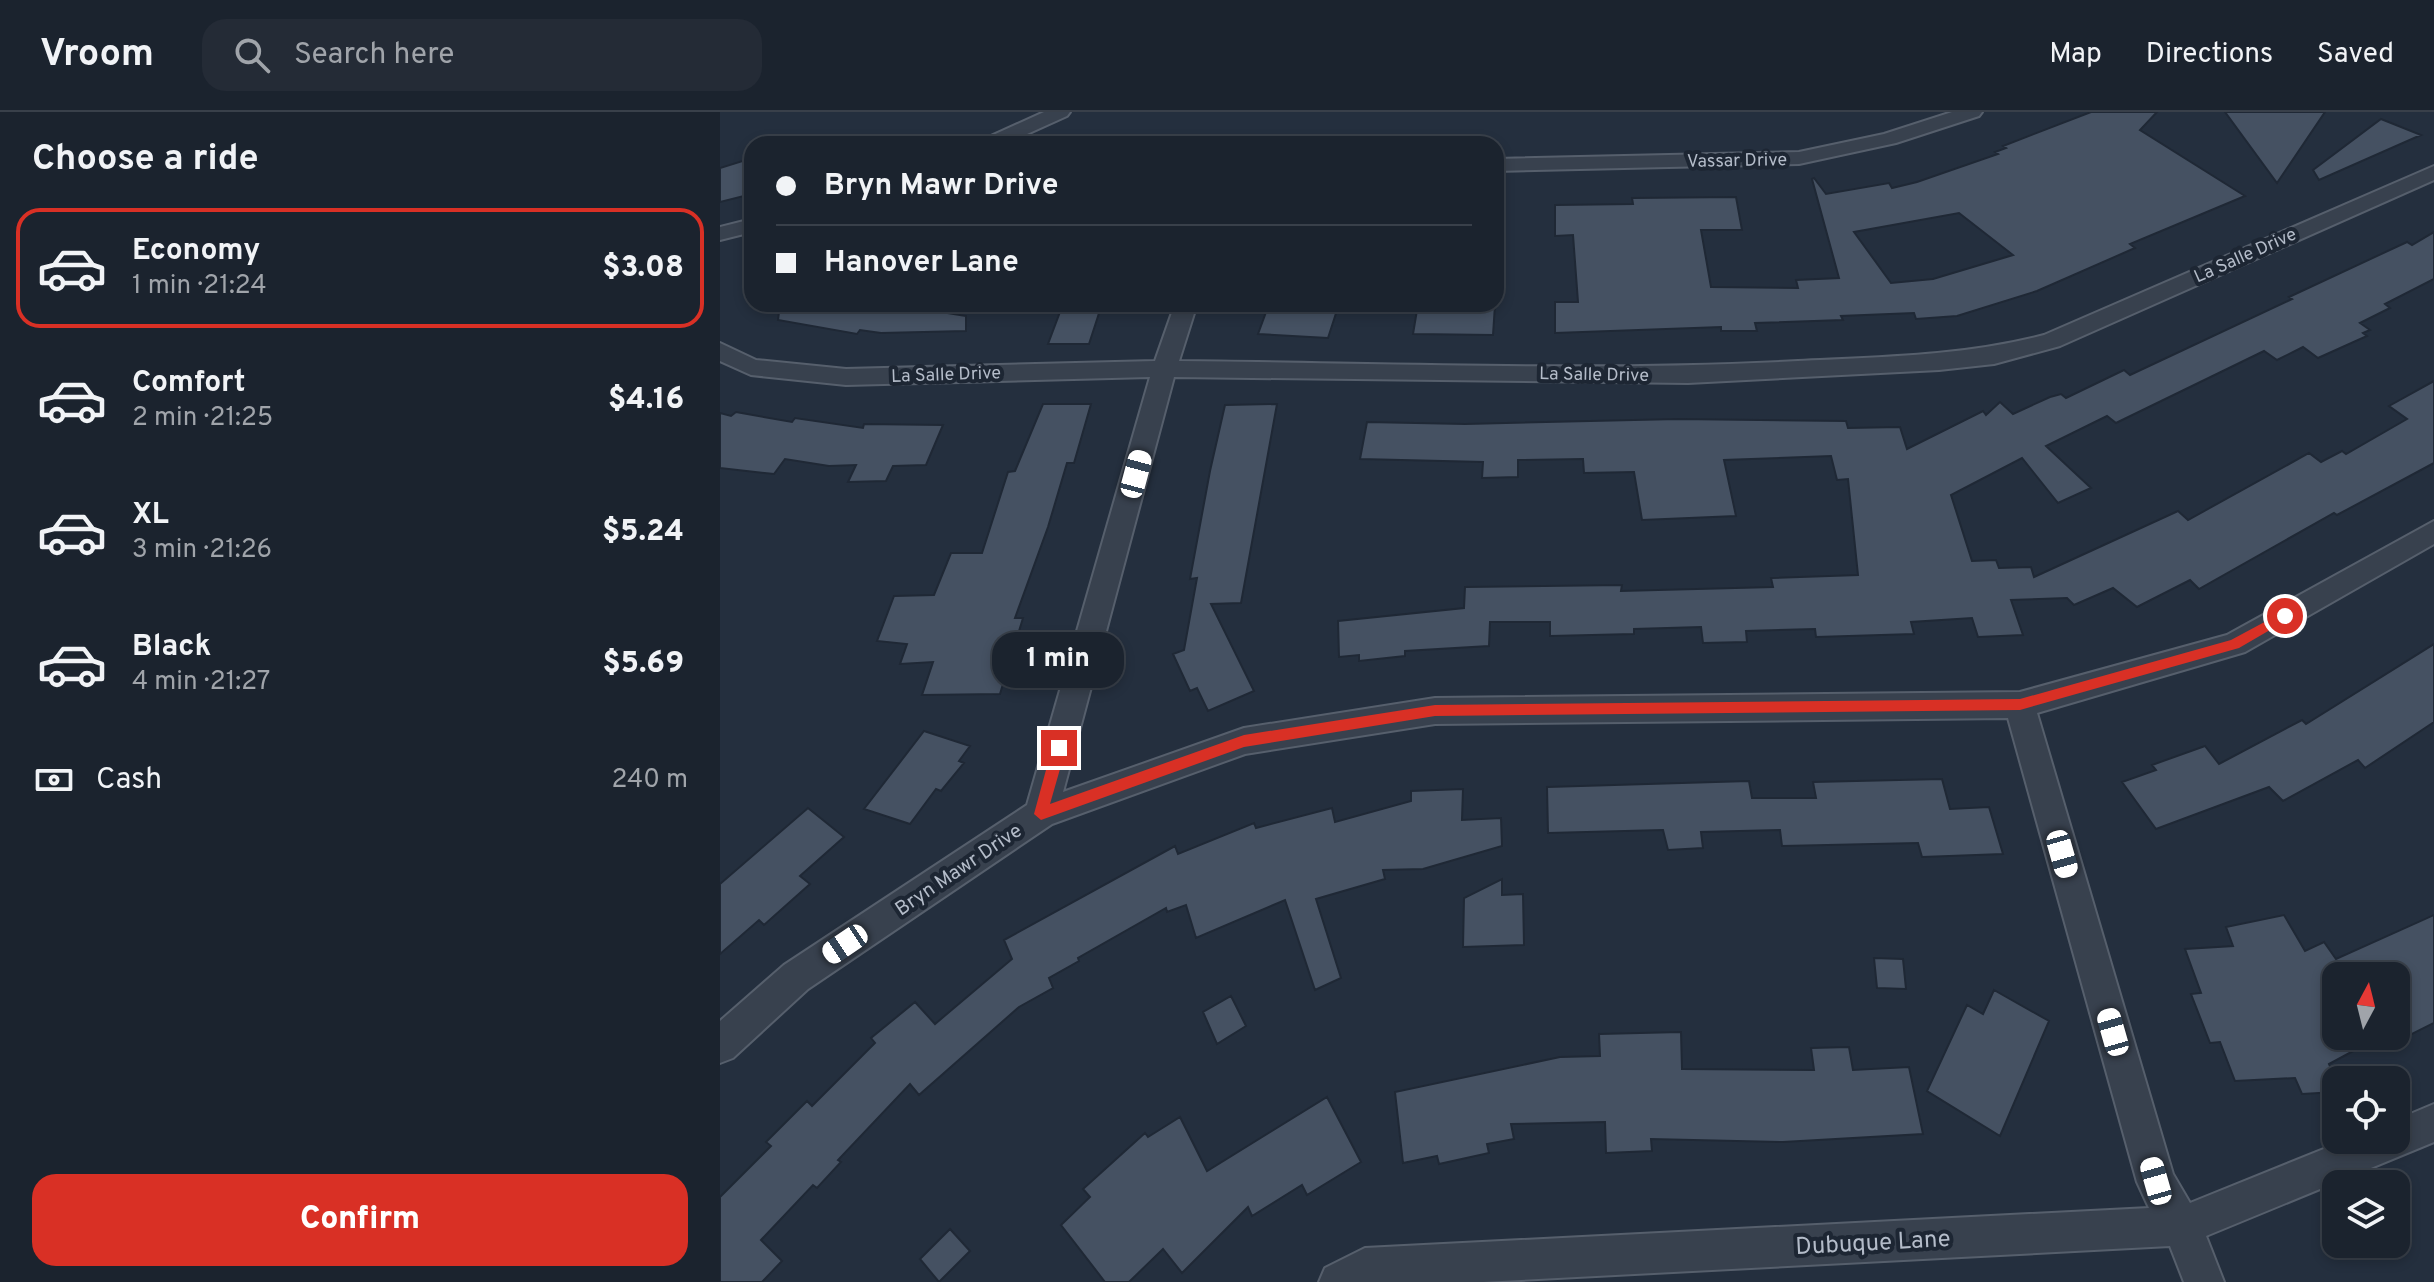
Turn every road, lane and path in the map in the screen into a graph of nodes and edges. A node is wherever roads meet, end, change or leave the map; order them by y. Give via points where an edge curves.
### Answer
1 (1060, 112) edge
2 (1972, 112) edge
3 (1007, 136) edge
4 (1504, 165) edge
5 (2434, 172) edge
6 (744, 227) edge
7 (720, 234) edge
8 (1183, 312) edge
9 (720, 351) edge
10 (1164, 369) junction
11 (2434, 531) edge
12 (2020, 705) junction
13 (1041, 814) junction
14 (720, 1045) edge
15 (2434, 1123) edge
16 (2410, 1133) edge
17 (2358, 1154) edge
18 (2182, 1226) junction
19 (1339, 1282) edge
20 (2204, 1282) edge

1 - 3 street
2 - 4 street, Vassar Drive via 1889,139 1799,158
5 - 10 street, La Salle Drive via 2052,341 1994,356 1688,375
6 - 7 street
8 - 10 street
9 - 10 street, La Salle Drive via 751,367 846,377
10 - 13 street
11 - 12 street, Bryn Mawr Drive via 2235,644
12 - 13 street, Bryn Mawr Drive via 1435,711 1244,741
12 - 18 street via 2156,1182
13 - 14 street, Bryn Mawr Drive via 796,977
15 - 16 street, Dubuque Lane
17 - 18 street, Dubuque Lane
18 - 19 street, Dubuque Lane via 1365,1268
18 - 20 street

